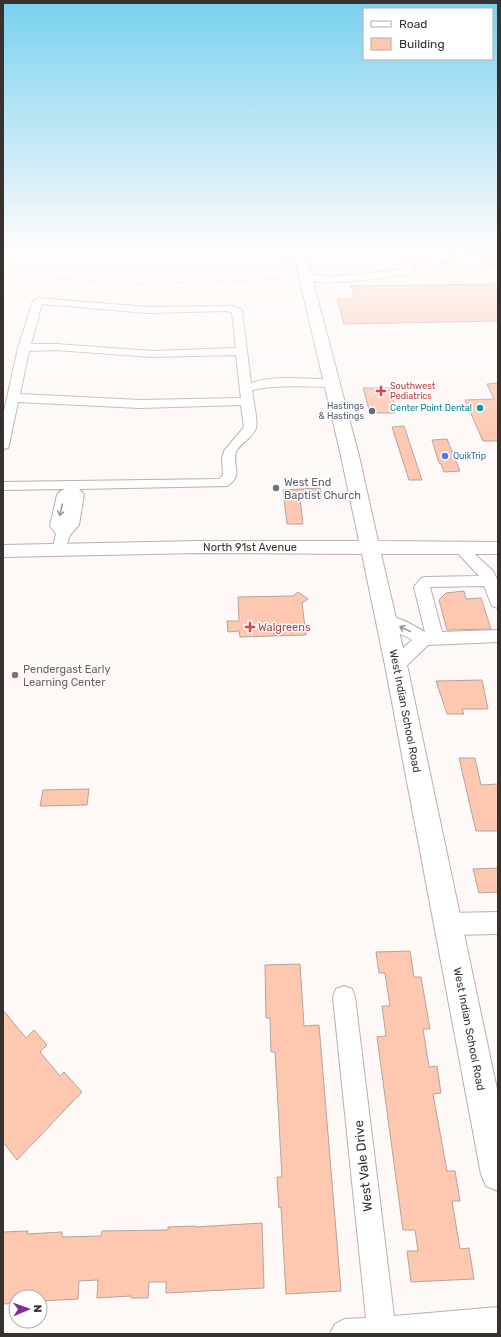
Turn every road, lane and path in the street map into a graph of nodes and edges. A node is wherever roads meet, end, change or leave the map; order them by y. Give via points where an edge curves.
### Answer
1 (34, 313) edge
2 (238, 313) edge
3 (313, 313) edge
4 (24, 348) junction
5 (241, 351) junction
6 (325, 383) junction
7 (248, 392) junction
8 (14, 398) junction
9 (3, 445) edge
10 (3, 486) edge
11 (74, 488) junction
12 (61, 541) junction
13 (370, 547) junction
14 (460, 548) junction
15 (494, 548) edge
16 (3, 551) edge
17 (488, 576) junction
18 (498, 602) edge
19 (386, 621) junction
20 (498, 636) edge
21 (430, 638) junction
22 (396, 666) junction
23 (498, 923) edge
24 (448, 924) junction
25 (344, 997) dead end
26 (498, 1174) edge
27 (498, 1321) edge
28 (382, 1333) edge
29 (345, 1334) edge

1 - 4 street
2 - 5 street
3 - 6 main road, West Indian School Road
4 - 5 street via 56,347 152,354
4 - 8 street
5 - 7 street
6 - 7 street via 304,388 283,386
6 - 13 main road, West Indian School Road
7 - 8 street via 140,404 47,397
7 - 11 street via 250,427 247,434 231,448 230,475 227,481
8 - 9 street
10 - 11 street
11 - 12 street via 77,494 72,525
12 - 13 main road, North 91st Avenue via 198,547
12 - 16 main road, North 91st Avenue
13 - 14 main road, North 91st Avenue
13 - 19 main road, West Indian School Road
14 - 15 main road, North 91st Avenue
14 - 17 street
15 - 17 street
17 - 18 street
17 - 21 street via 426,582 422,587
21 -> 19 street
19 - 22 main road, West Indian School Road
20 - 21 street
21 - 22 street
22 - 24 main road, West Indian School Road
23 - 24 street
24 - 26 main road, West Indian School Road
25 - 28 street, West Vale Drive
27 - 28 street
28 - 29 street

